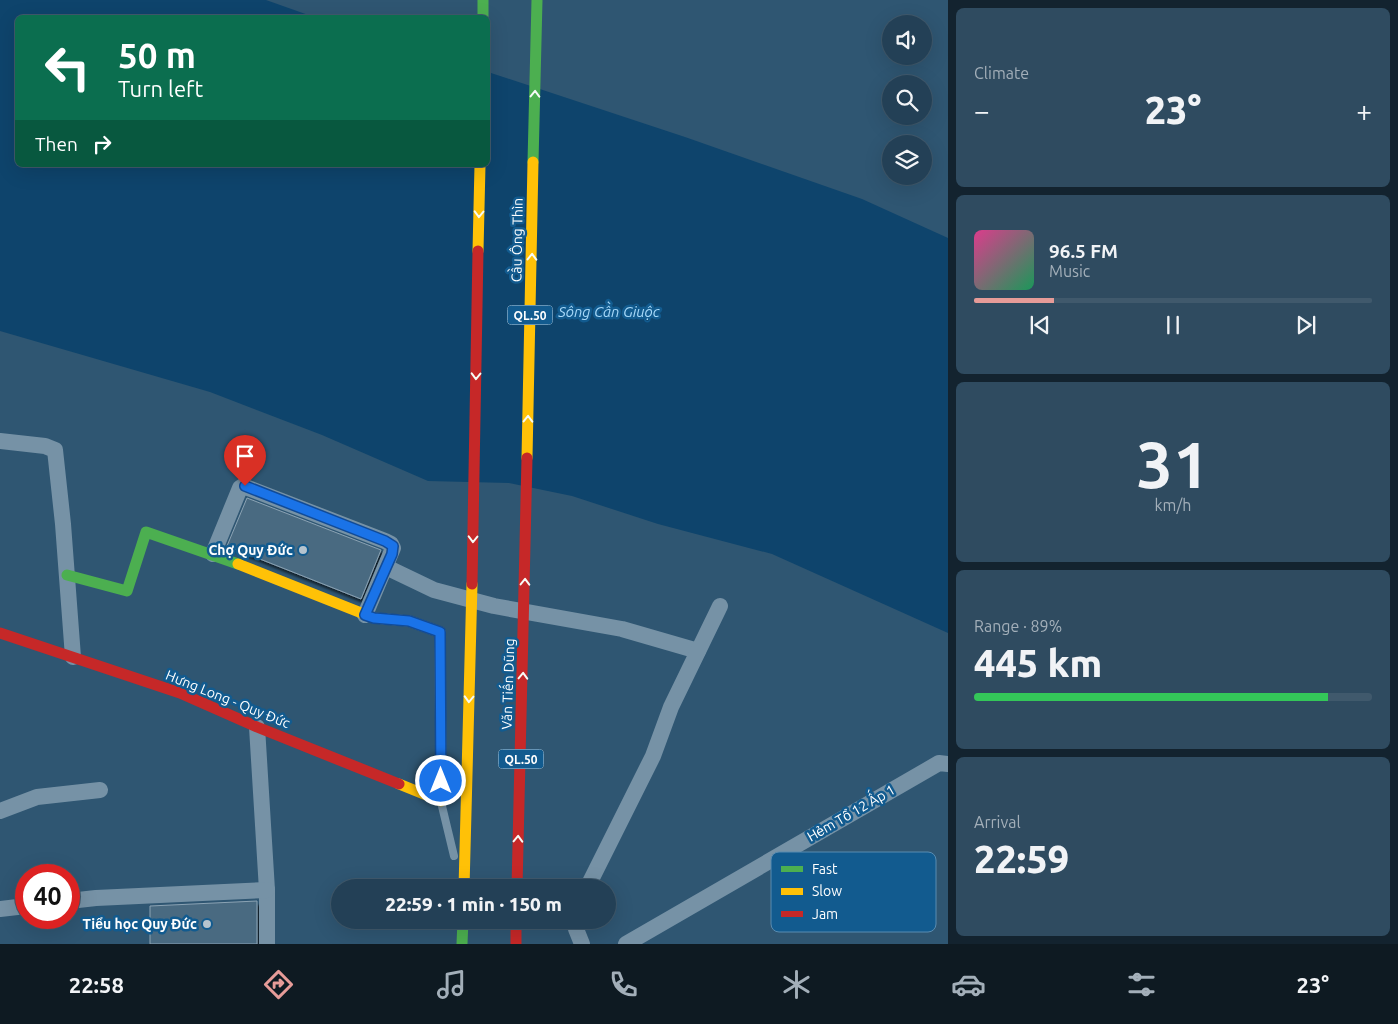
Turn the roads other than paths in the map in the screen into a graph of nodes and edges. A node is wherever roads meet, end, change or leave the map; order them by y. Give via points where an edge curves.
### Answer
1 (483, 0) edge
2 (537, 0) edge
3 (483, 15) edge
4 (480, 167) edge
5 (0, 441) edge
6 (213, 554) junction
7 (386, 567) junction
8 (67, 575) junction
9 (720, 606) dead end
10 (365, 615) junction
11 (524, 631) joint
12 (0, 633) edge
13 (698, 651) junction
14 (73, 657) junction
15 (257, 727) junction
16 (948, 764) edge
17 (100, 790) dead end
18 (441, 801) junction
19 (0, 811) edge
20 (784, 852) edge
21 (771, 860) edge
22 (460, 879) edge
23 (462, 879) edge
24 (517, 879) edge
25 (592, 879) edge
26 (267, 890) junction
27 (80, 900) edge
28 (15, 907) edge
29 (0, 909) edge
30 (463, 929) edge
31 (516, 929) edge
32 (576, 929) edge
33 (268, 944) edge
34 (462, 944) edge
35 (516, 944) edge
36 (582, 944) edge
37 (626, 944) edge

1 - 3 main road
11 -> 2 main road, Cầu Ông Thìn / QL.50
4 -> 23 main road via 471,632
5 - 8 street via 55,450
6 - 7 street via 243,486 391,544 393,548
6 - 8 main road via 146,532 127,591
6 - 10 main road
7 - 10 street
7 - 13 street via 434,590 494,606 622,629
8 - 14 street
9 - 13 street
10 - 18 main road via 409,621 440,632
24 -> 11 main road, Văn Tiến Dũng / QL.50
12 - 14 main road, Hưng Long - Quy Đức
13 - 25 street via 653,756
14 - 15 main road, Hưng Long - Quy Đức via 180,693
15 - 18 main road, Hưng Long - Quy Đức
15 - 26 street
16 - 20 street, Hẻm Tổ 12 Ấp 1 via 939,762
17 - 19 street via 37,797
18 - 22 lane
21 - 37 street, Hẻm Tổ 12 Ấp 1
26 - 27 street
26 - 33 street
28 - 29 street
30 - 34 main road
31 - 35 main road
32 - 36 street

